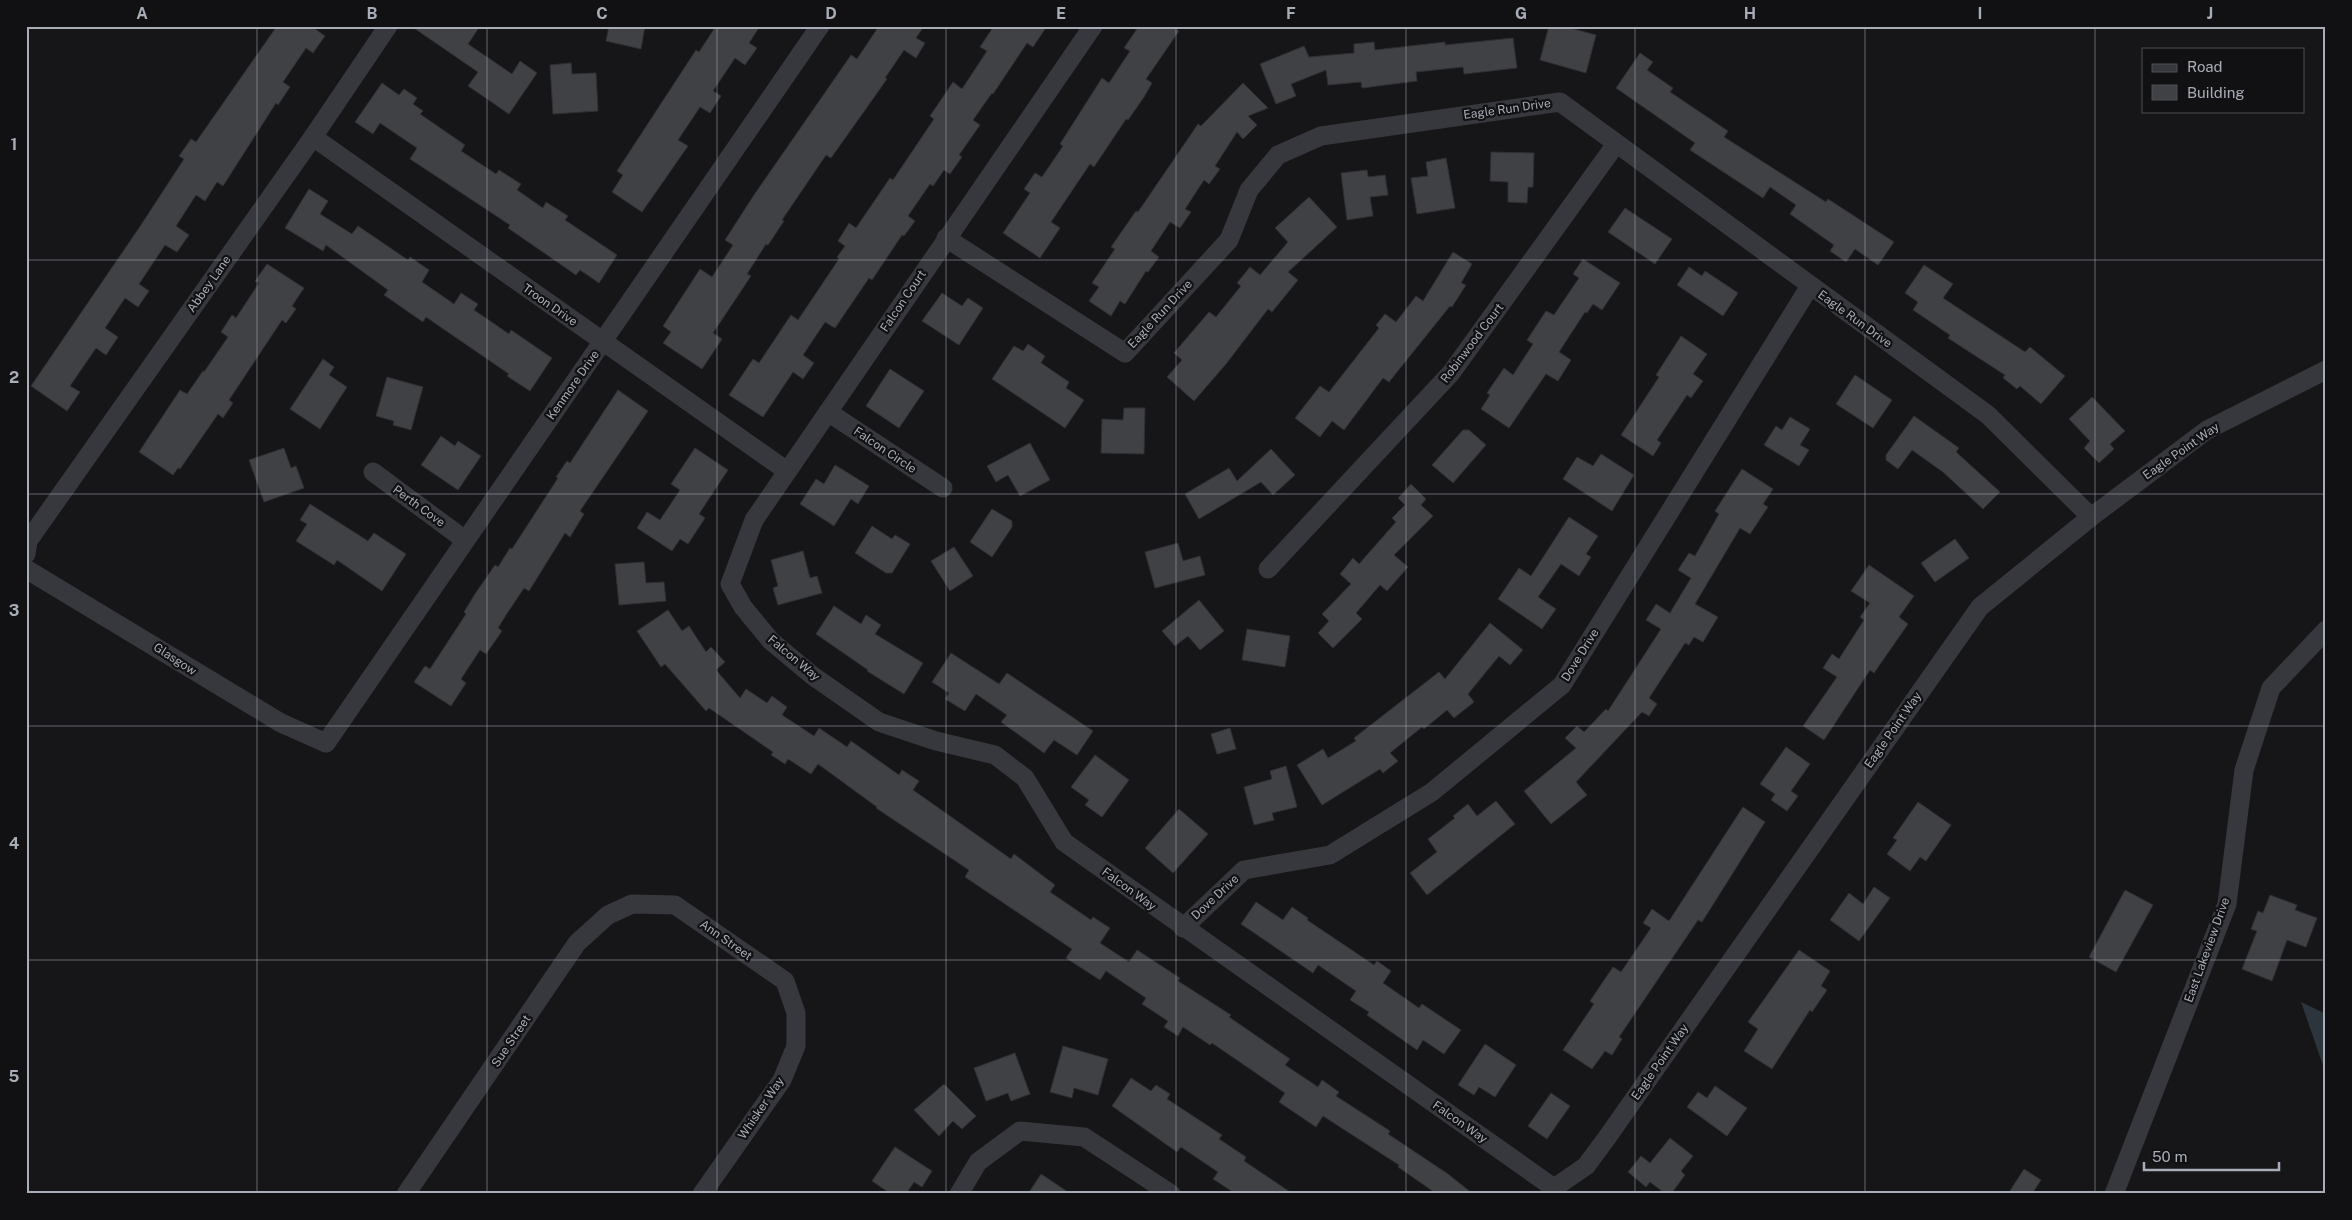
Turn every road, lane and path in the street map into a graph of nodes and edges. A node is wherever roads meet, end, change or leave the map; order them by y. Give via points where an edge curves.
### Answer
1 (388, 26) edge
2 (820, 26) edge
3 (1093, 26) edge
4 (312, 137) junction
5 (1616, 144) junction
6 (946, 238) junction
7 (1810, 286) junction
8 (602, 342) junction
9 (2326, 370) edge
10 (828, 412) junction
11 (787, 471) junction
12 (373, 472) dead end
13 (943, 488) dead end
14 (2091, 517) junction
15 (465, 540) junction
16 (27, 548) edge
17 (26, 569) edge
18 (1268, 569) dead end
19 (730, 584) joint
20 (2326, 630) edge
21 (326, 743) joint
22 (632, 904) joint
23 (1183, 928) junction
24 (796, 1012) joint
25 (1553, 1191) edge
26 (406, 1194) edge
27 (702, 1194) edge
28 (958, 1194) edge
29 (1170, 1194) edge
30 (2114, 1194) edge

1 - 4 street, Abbey Lane
2 - 8 street, Kenmore Drive
3 - 6 street, Falcon Court
4 - 8 street, Troon Drive
4 - 16 street, Abbey Lane
5 - 6 street, Eagle Run Drive via 1560,102 1321,136 1278,155 1249,190 1228,240 1124,353
5 - 7 street, Eagle Run Drive
5 - 18 street, Robinwood Court via 1451,373
6 - 10 street, Falcon Court
7 - 14 street, Eagle Run Drive via 1988,415
7 - 23 street, Dove Drive via 1562,685 1432,792 1330,855 1244,870
8 - 11 street, Troon Drive
8 - 15 street, Kenmore Drive
9 - 14 street, Eagle Point Way via 2207,430
10 - 11 street, Falcon Court
10 - 13 street, Falcon Circle
11 - 19 street, Falcon Court via 754,520
12 - 15 street, Perth Cove
14 - 25 street, Eagle Point Way via 1980,607 1606,1139 1586,1166
15 - 21 street, Kenmore Drive
17 - 21 street, Glasgow via 281,723
19 - 23 street, Falcon Way via 743,607 771,642 879,722 936,742 995,755 1025,778 1064,842
20 - 30 street, East Lakeview Drive via 2271,688 2244,770 2227,904
22 - 24 street, Ann Street via 675,905 785,981
22 - 26 street, Sue Street via 608,915 578,943
23 - 25 street, Falcon Way
24 - 27 street, Whisker Way via 796,1046 782,1080
28 - 29 street via 978,1162 1020,1131 1084,1137

